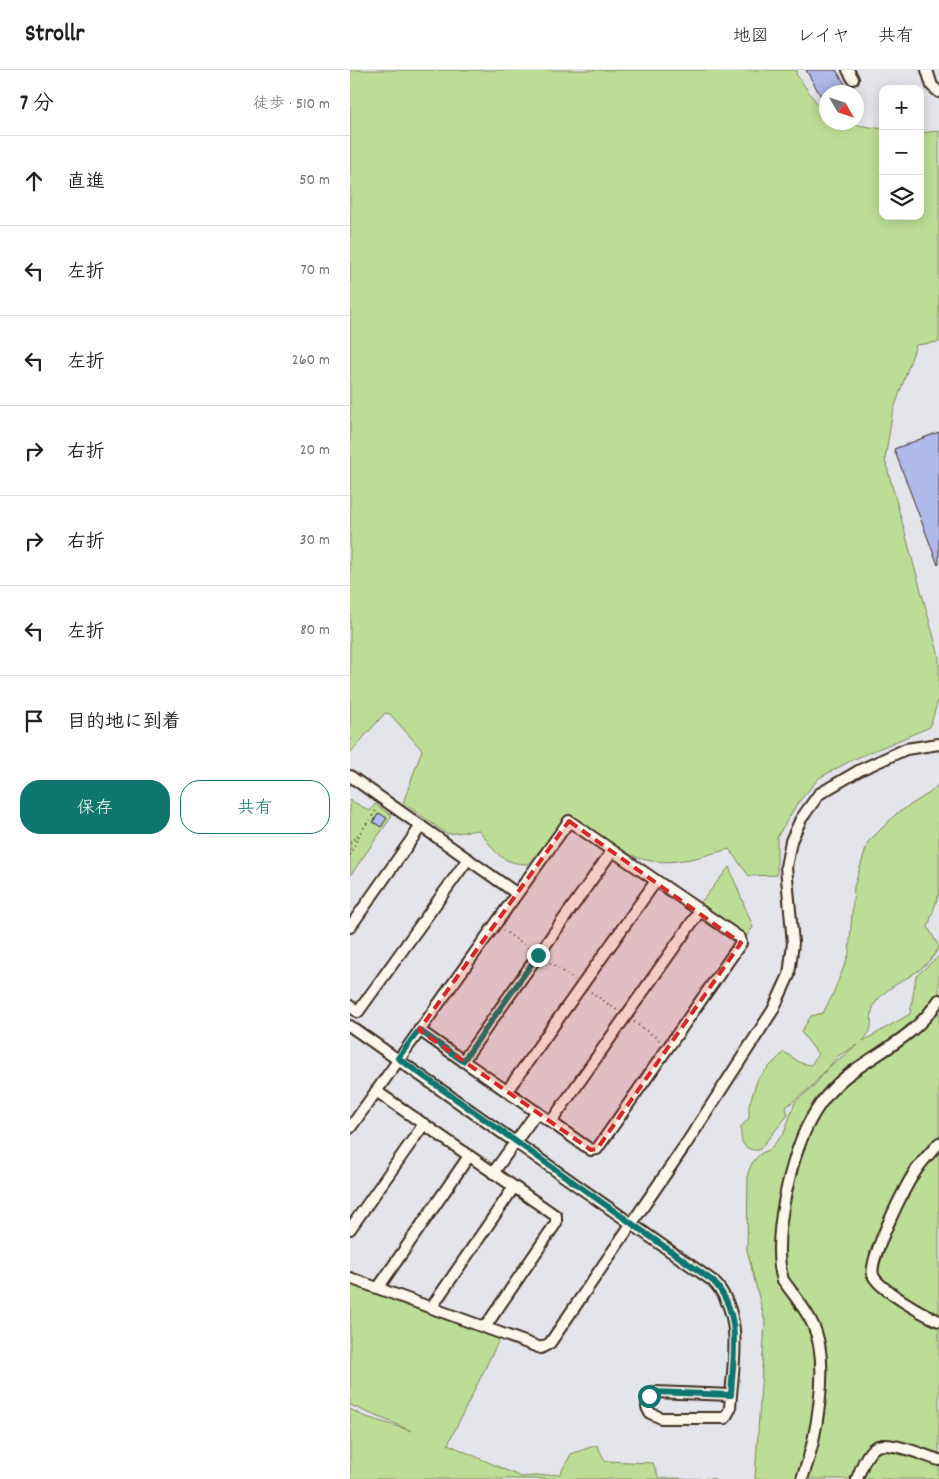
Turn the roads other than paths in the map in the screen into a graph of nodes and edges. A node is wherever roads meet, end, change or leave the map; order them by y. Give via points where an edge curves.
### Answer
1 (927, 70) edge
2 (939, 92) edge
3 (939, 744) edge
4 (350, 776) edge
5 (421, 826) junction
6 (612, 851) junction
7 (468, 860) junction
8 (656, 881) junction
9 (516, 893) junction
10 (700, 911) junction
11 (350, 927) edge
12 (939, 1000) edge
13 (350, 1006) edge
14 (350, 1026) edge
15 (419, 1030) junction
16 (398, 1058) junction
17 (463, 1061) junction
18 (376, 1091) junction
19 (507, 1091) junction
20 (537, 1112) junction
21 (551, 1122) junction
22 (424, 1124) junction
23 (350, 1128) edge
24 (519, 1137) dead end
25 (939, 1143) edge
26 (511, 1148) dead end
27 (469, 1156) junction
28 (493, 1173) junction
29 (514, 1187) junction
30 (631, 1223) junction
31 (350, 1229) edge
32 (350, 1278) edge
33 (378, 1288) junction
34 (431, 1308) junction
35 (939, 1322) edge
36 (485, 1327) junction
37 (731, 1395) junction
38 (939, 1460) edge
39 (802, 1479) edge
40 (857, 1479) edge

1 - 2 street via 932,86
3 - 30 street via 906,749 860,770 819,794 801,818 791,841 786,867 792,936 788,975 774,1010
4 - 5 street
5 - 7 street
5 - 11 street
6 - 8 street
6 - 9 street via 569,821
6 - 17 street
7 - 9 street
7 - 13 street via 358,1012
8 - 10 street
8 - 19 street
9 - 15 street
10 - 21 street
10 - 21 street via 740,938 741,943 597,1149 591,1150
12 - 39 street via 920,1025 831,1090 815,1110 791,1170 779,1242 781,1272 783,1280 814,1325 820,1355 815,1435
14 - 16 street
15 - 16 street
15 - 17 street
16 - 18 street
16 - 30 street
17 - 19 street
18 - 22 street
18 - 23 street
19 - 20 street
20 - 21 street
20 - 24 street
22 - 27 street
22 - 31 street
25 - 35 street via 916,1170 881,1240 872,1272 876,1281
26 - 28 street
27 - 28 street
27 - 33 street
28 - 29 street
29 - 34 street
29 - 36 street via 556,1216 556,1223
30 - 36 street via 550,1344 541,1348
30 - 37 street via 723,1291 734,1316
32 - 33 street
33 - 34 street
34 - 36 street
37 - 37 street via 730,1409 725,1418 661,1418 650,1413 647,1407 649,1396 654,1392
38 - 40 street via 896,1446 879,1445 872,1449

